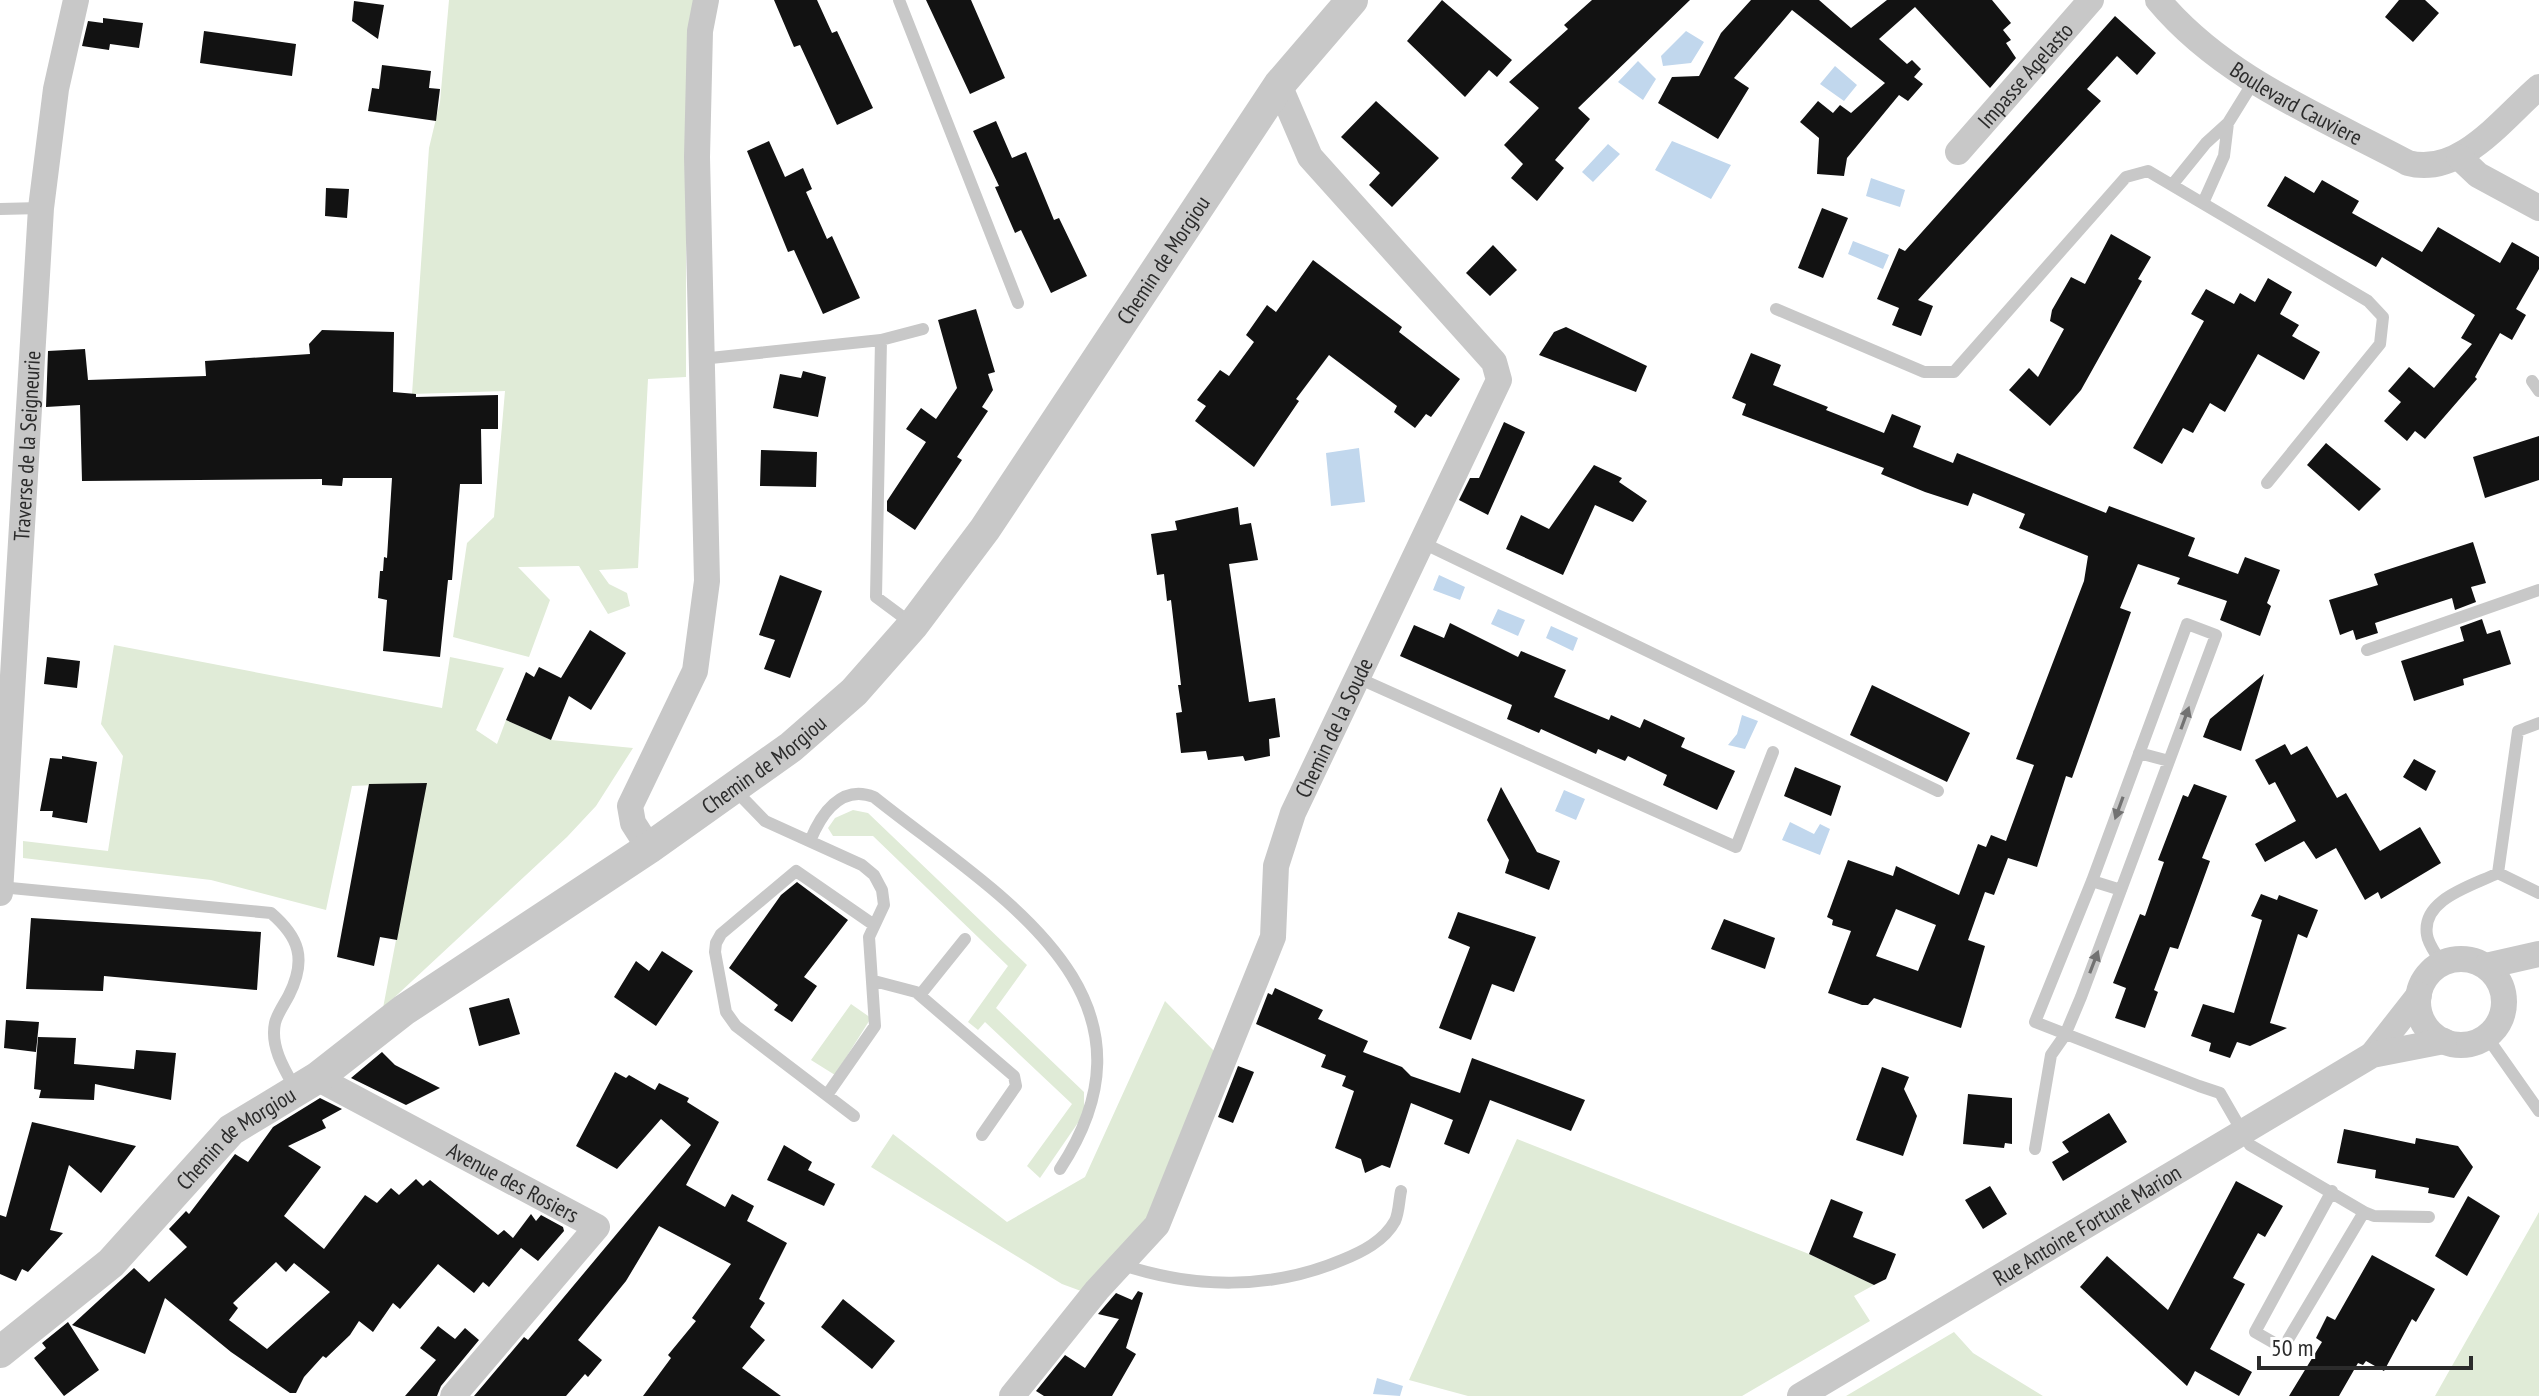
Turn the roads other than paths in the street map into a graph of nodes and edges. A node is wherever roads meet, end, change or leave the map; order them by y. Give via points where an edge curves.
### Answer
1 (76, 0) edge
2 (706, 0) edge
3 (899, 0) edge
4 (1352, 0) edge
5 (2091, 0) edge
6 (2158, 0) edge
7 (2254, 81) junction
8 (1279, 85) junction
9 (2539, 87) edge
10 (2228, 123) junction
11 (1958, 152) dead end
12 (2456, 158) junction
13 (2172, 185) junction
14 (2203, 203) junction
15 (41, 208) junction
16 (2539, 208) edge
17 (0, 209) edge
18 (1018, 303) dead end
19 (1776, 309) dead end
20 (923, 329) dead end
21 (881, 340) junction
22 (701, 359) junction
23 (2267, 483) dead end
24 (1421, 542) junction
25 (2539, 590) edge
26 (913, 625) junction
27 (2367, 650) dead end
28 (1358, 678) junction
29 (6, 684) edge
30 (2539, 723) edge
31 (1773, 752) dead end
32 (2139, 753) junction
33 (2169, 761) junction
34 (733, 788) junction
35 (1938, 791) dead end
36 (810, 841) junction
37 (649, 848) junction
38 (2498, 873) junction
39 (2092, 881) junction
40 (0, 887) edge
41 (2121, 890) junction
42 (0, 893) edge
43 (2539, 893) edge
44 (874, 925) junction
45 (965, 939) dead end
46 (2531, 955) edge
47 (2441, 963) junction
48 (2486, 966) junction
49 (874, 981) junction
50 (2502, 988) junction
51 (920, 995) junction
52 (2419, 995) junction
53 (2065, 1035) junction
54 (2487, 1037) junction
55 (2444, 1041) junction
56 (2372, 1055) junction
57 (307, 1084) junction
58 (827, 1095) junction
59 (2539, 1111) edge
60 (854, 1116) dead end
61 (2243, 1133) junction
62 (982, 1135) dead end
63 (2035, 1149) dead end
64 (1060, 1169) dead end
65 (1401, 1191) dead end
66 (2332, 1191) junction
67 (2364, 1212) junction
68 (2429, 1217) dead end
69 (1120, 1264) junction
70 (0, 1352) edge
71 (453, 1396) edge
72 (1012, 1396) edge
73 (1800, 1396) edge

1 - 15 street, Traverse de la Seigneurie via 56,89
2 - 22 street via 700,31 697,157
3 - 18 lane
4 - 8 street, Chemin de Morgiou
5 - 11 street, Impasse Agelasto
6 - 7 street, Boulevard Cauviere via 2206,50
7 - 10 lane
7 - 12 street, Boulevard Cauviere via 2408,163 2436,167
8 - 24 street, Chemin de la Soude via 1310,157 1494,362 1499,380
8 - 26 street, Chemin de Morgiou via 985,529
9 - 12 street
10 - 13 lane
10 - 14 lane via 2224,156
12 - 16 street
13 - 14 lane
13 - 19 lane via 2148,171 2126,177 1954,372 1924,372
14 - 23 lane via 2368,301 2383,317 2380,344
15 - 17 lane
15 - 29 street, Traverse de la Seigneurie
20 - 21 lane
21 - 22 lane
21 - 26 lane via 876,597
22 - 37 street via 707,581 695,671 630,806 633,823
24 - 28 street, Chemin de la Soude
24 - 35 lane
25 - 27 lane
26 - 34 street, Chemin de Morgiou via 854,692
28 - 31 lane via 1736,847
28 - 69 street, Chemin de la Soude via 1293,813 1276,866 1273,937 1157,1225
29 - 40 street, Traverse de la Seigneurie
30 - 38 lane via 2518,731
32 - 33 lane
33 -> 32 lane via 2216,635 2187,624
32 -> 39 lane
33 - 41 lane
34 - 36 lane via 765,821
34 - 37 street, Chemin de Morgiou
36 - 44 lane via 874,875 884,905
36 - 64 lane via 826,809 863,792 1047,939 1074,978 1097,1032 1092,1110
37 - 57 street, Chemin de Morgiou via 404,1010
38 - 43 lane
38 - 47 lane via 2437,903 2428,914 2426,937
39 - 41 lane
39 - 53 lane via 2035,1022
40 - 42 street, Traverse de la Seigneurie
40 - 57 lane via 271,913 293,931 299,954 292,989 275,1024 278,1058
53 -> 41 lane
44 - 49 lane via 869,937
44 - 58 lane via 796,871 716,943 730,1019
45 - 51 lane
46 - 48 street
46 - 50 street
47 - 48 street via 2457,959
47 - 52 street
48 - 50 street
49 - 51 lane
49 - 58 lane via 875,1026
50 - 54 street via 2504,1007
51 - 62 lane via 1016,1081
52 - 55 street via 2424,1023
52 - 56 street, Rue Antoine Fortuné Marion
53 - 61 lane via 2220,1093
53 - 63 lane via 2051,1055
54 - 55 street via 2472,1044
54 - 59 lane
55 - 56 street, Rue Antoine Fortuné Marion
56 - 61 street, Rue Antoine Fortuné Marion
57 - 70 street, Chemin de Morgiou via 231,1130 111,1263
57 - 71 street, Avenue des Rosiers via 597,1227
58 - 60 lane
61 - 66 lane via 2250,1145
61 - 73 street, Rue Antoine Fortuné Marion
65 - 69 lane via 1395,1220 1368,1249 1303,1275 1203,1282
66 - 67 lane
66 - 67 lane via 2255,1332 2283,1348
67 - 68 lane
69 - 72 street, Chemin de la Soude

